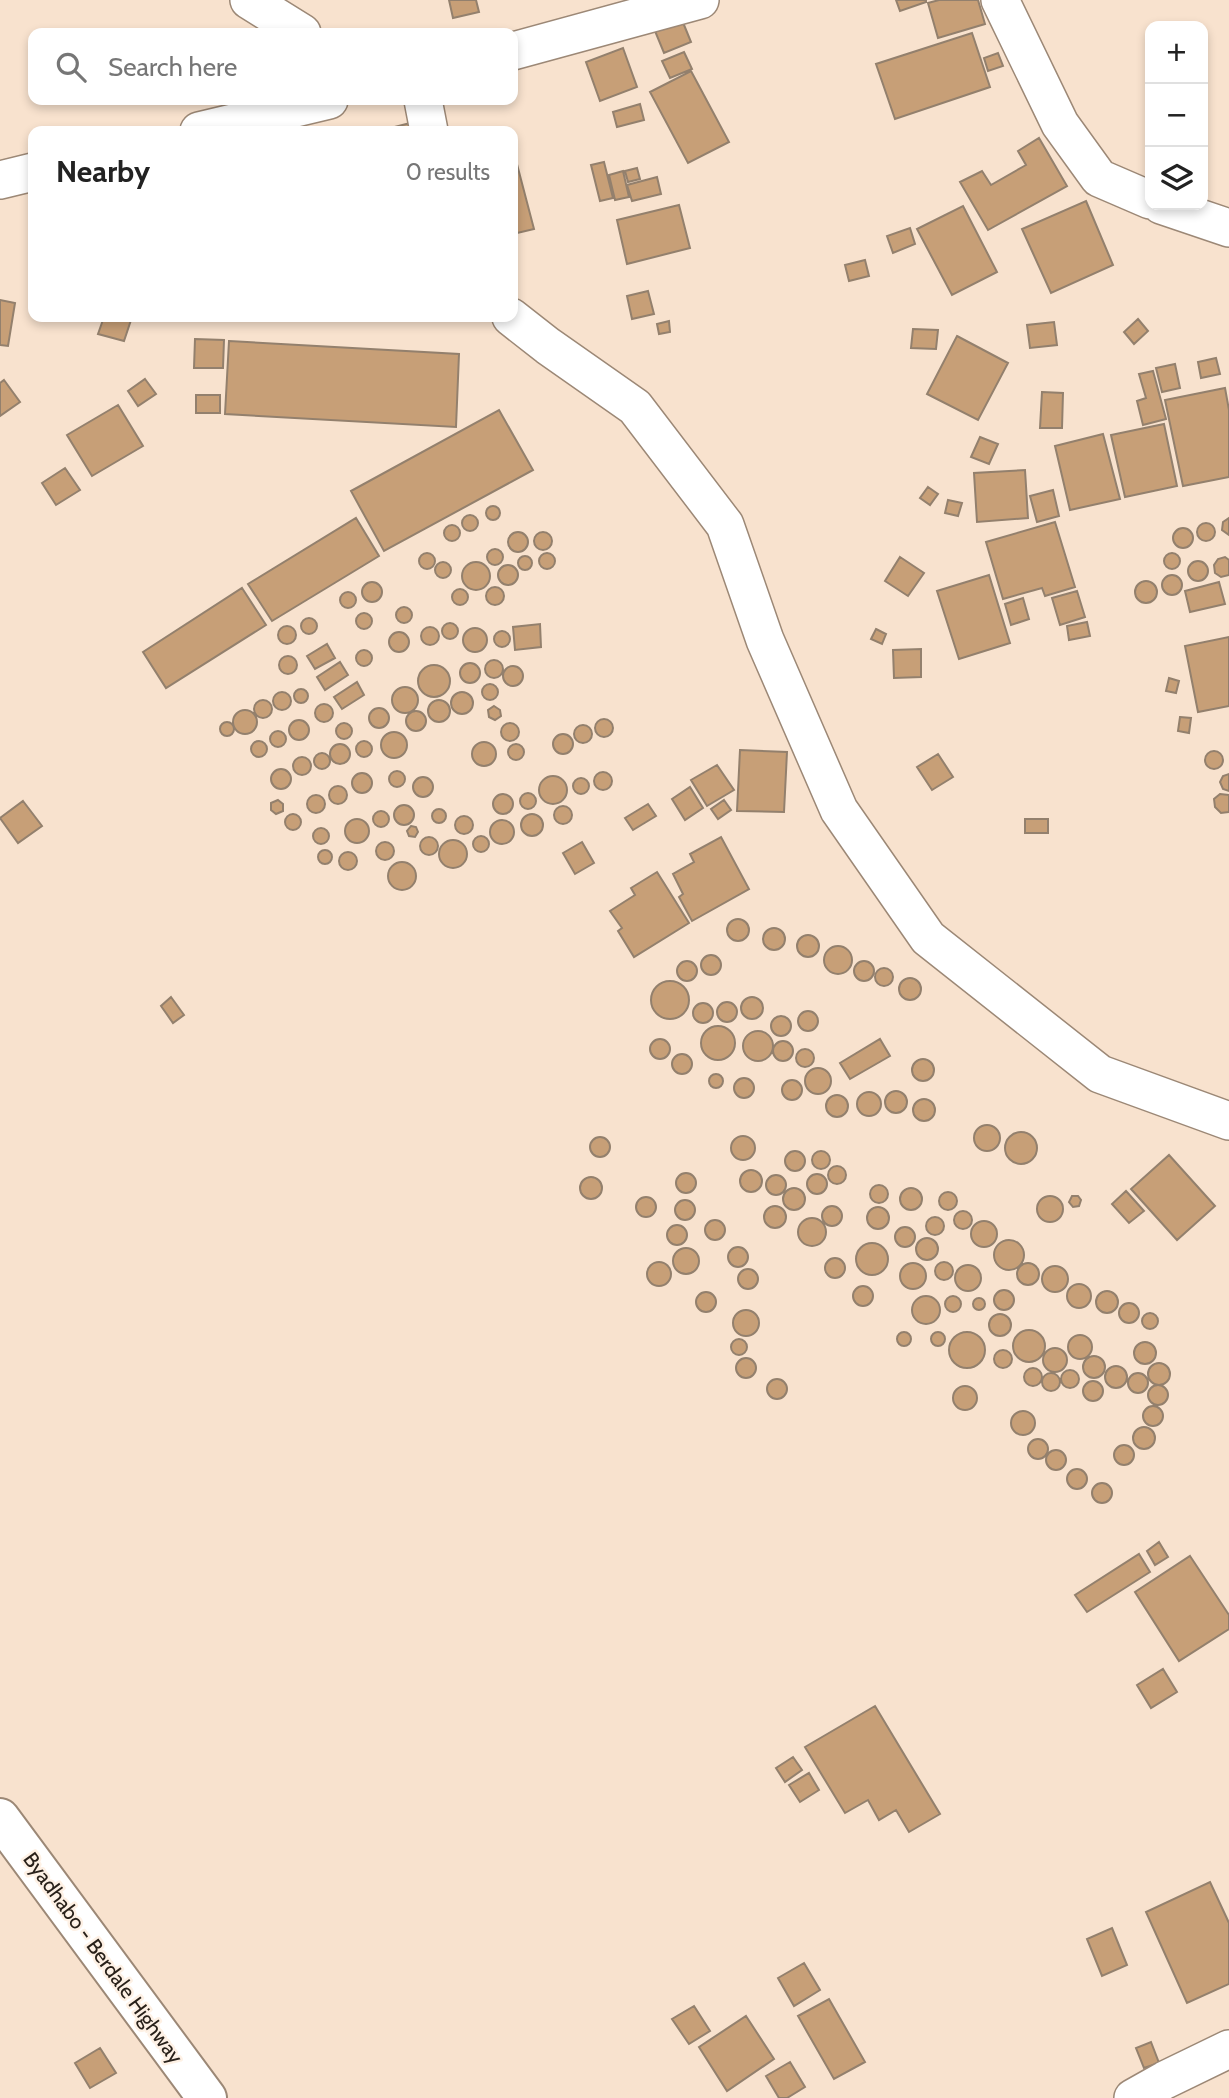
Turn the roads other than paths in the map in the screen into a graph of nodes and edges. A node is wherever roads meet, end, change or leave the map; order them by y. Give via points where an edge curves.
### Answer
1 (249, 0) edge
2 (700, 0) edge
3 (1000, 0) edge
4 (294, 28) edge
5 (518, 50) edge
6 (308, 105) edge
7 (424, 105) edge
8 (220, 126) edge
9 (428, 126) edge
10 (28, 173) edge
11 (0, 180) edge
12 (1145, 198) edge
13 (1176, 210) edge
14 (1229, 228) edge
15 (517, 322) edge
16 (1229, 1121) edge
17 (0, 1818) edge
18 (1229, 2049) edge
19 (207, 2098) edge
20 (1133, 2098) edge

1 - 4 street
2 - 5 street
3 - 12 street via 1060,124 1099,178
6 - 8 street
7 - 9 street
10 - 11 street
13 - 14 street
15 - 16 street via 635,407 725,525 765,640 839,810 928,938 1100,1074
17 - 19 main road, Byadhabo - Berdale Highway
18 - 20 street

